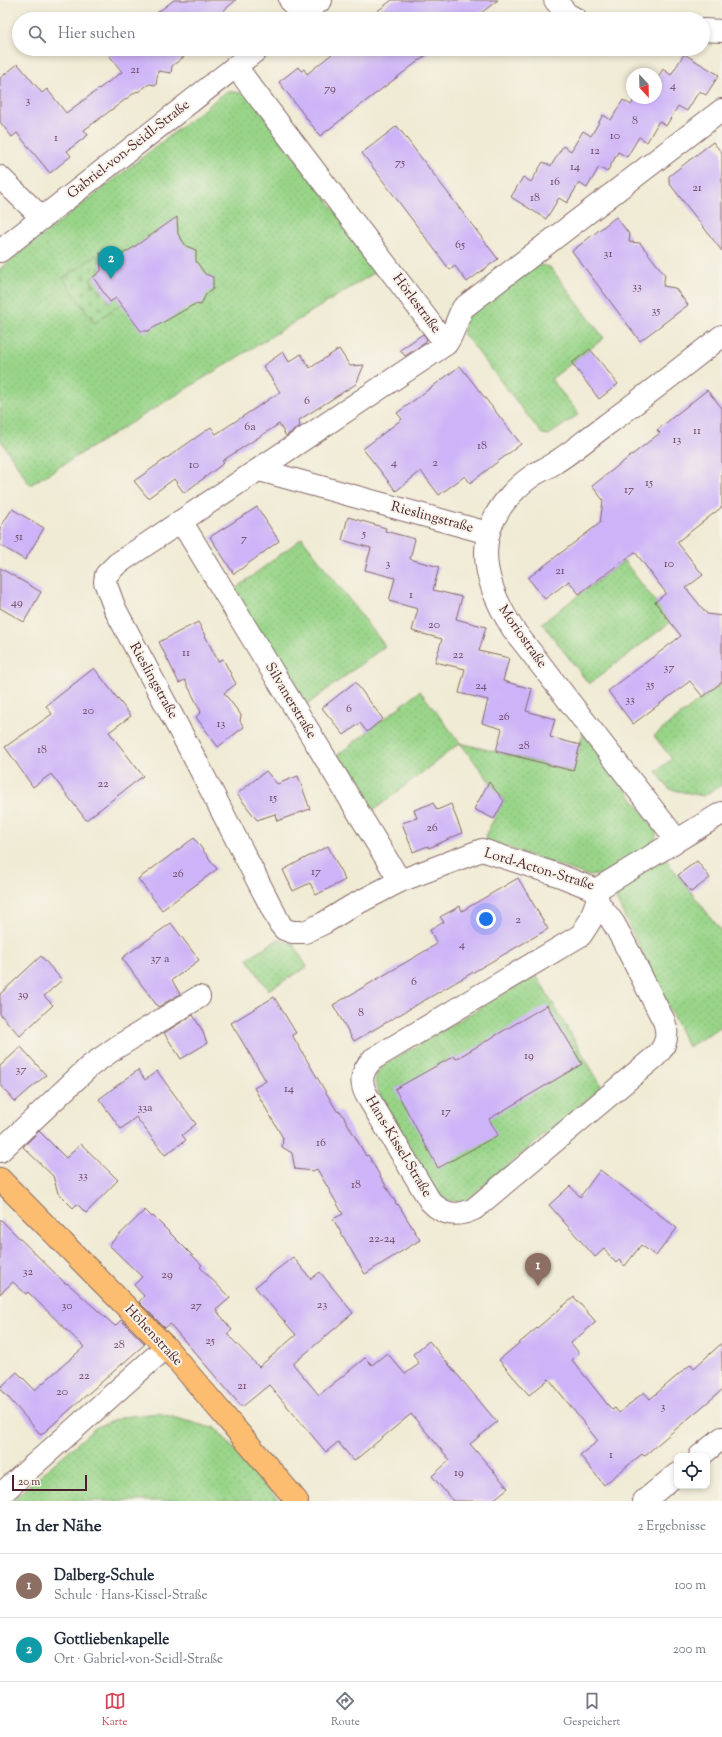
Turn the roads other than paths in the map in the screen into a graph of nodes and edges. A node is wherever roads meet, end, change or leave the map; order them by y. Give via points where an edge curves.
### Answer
1 (321, 0) edge
2 (555, 0) edge
3 (296, 12) edge
4 (565, 12) edge
5 (710, 30) edge
6 (722, 31) edge
7 (249, 56) edge
8 (236, 67) junction
9 (722, 110) edge
10 (0, 177) edge
11 (42, 218) junction
12 (0, 251) edge
13 (722, 336) edge
14 (446, 344) junction
15 (259, 470) junction
16 (181, 521) junction
17 (488, 533) junction
18 (722, 813) edge
19 (676, 839) junction
20 (400, 881) junction
21 (597, 895) junction
22 (305, 932) joint
23 (199, 997) dead end
24 (0, 1151) edge
25 (0, 1179) edge
26 (166, 1347) junction
27 (722, 1438) edge
28 (704, 1453) edge
29 (674, 1476) edge
30 (0, 1495) edge
31 (297, 1501) edge
32 (644, 1501) edge

1 - 3 street
2 - 4 street
5 - 6 street
7 - 8 street, Gabriel-von-Seidl-Straße
8 - 11 street, Gabriel-von-Seidl-Straße
8 - 14 street, Hörlestraße
9 - 14 street, Hörlestraße via 463,308
10 - 11 street
11 - 12 street, Gabriel-von-Seidl-Straße
13 - 17 street, Moriostraße via 598,431 522,484 499,509
14 - 15 street, Rieslingstraße
15 - 16 street, Rieslingstraße
15 - 17 street, Rieslingstraße
16 - 20 street, Silvanerstraße
16 - 22 street, Rieslingstraße via 110,570 106,575 106,589 280,924 292,932
17 - 19 street, Moriostraße via 487,572 504,615
18 - 19 street, Lord-Acton-Straße
19 - 21 street, Lord-Acton-Straße
20 - 21 street, Lord-Acton-Straße via 482,850 558,875
20 - 22 street, Lord-Acton-Straße
21 - 21 street, Hans-Kissel-Straße via 590,921 581,935 373,1059 363,1071 362,1087 430,1201 442,1211 458,1214 474,1209 661,1051 667,1036 664,1021 613,923 600,908
23 - 24 street via 90,1066
25 - 26 main road, Höhenstraße
26 - 30 street
26 - 31 main road, Höhenstraße
27 - 28 street
29 - 32 street

